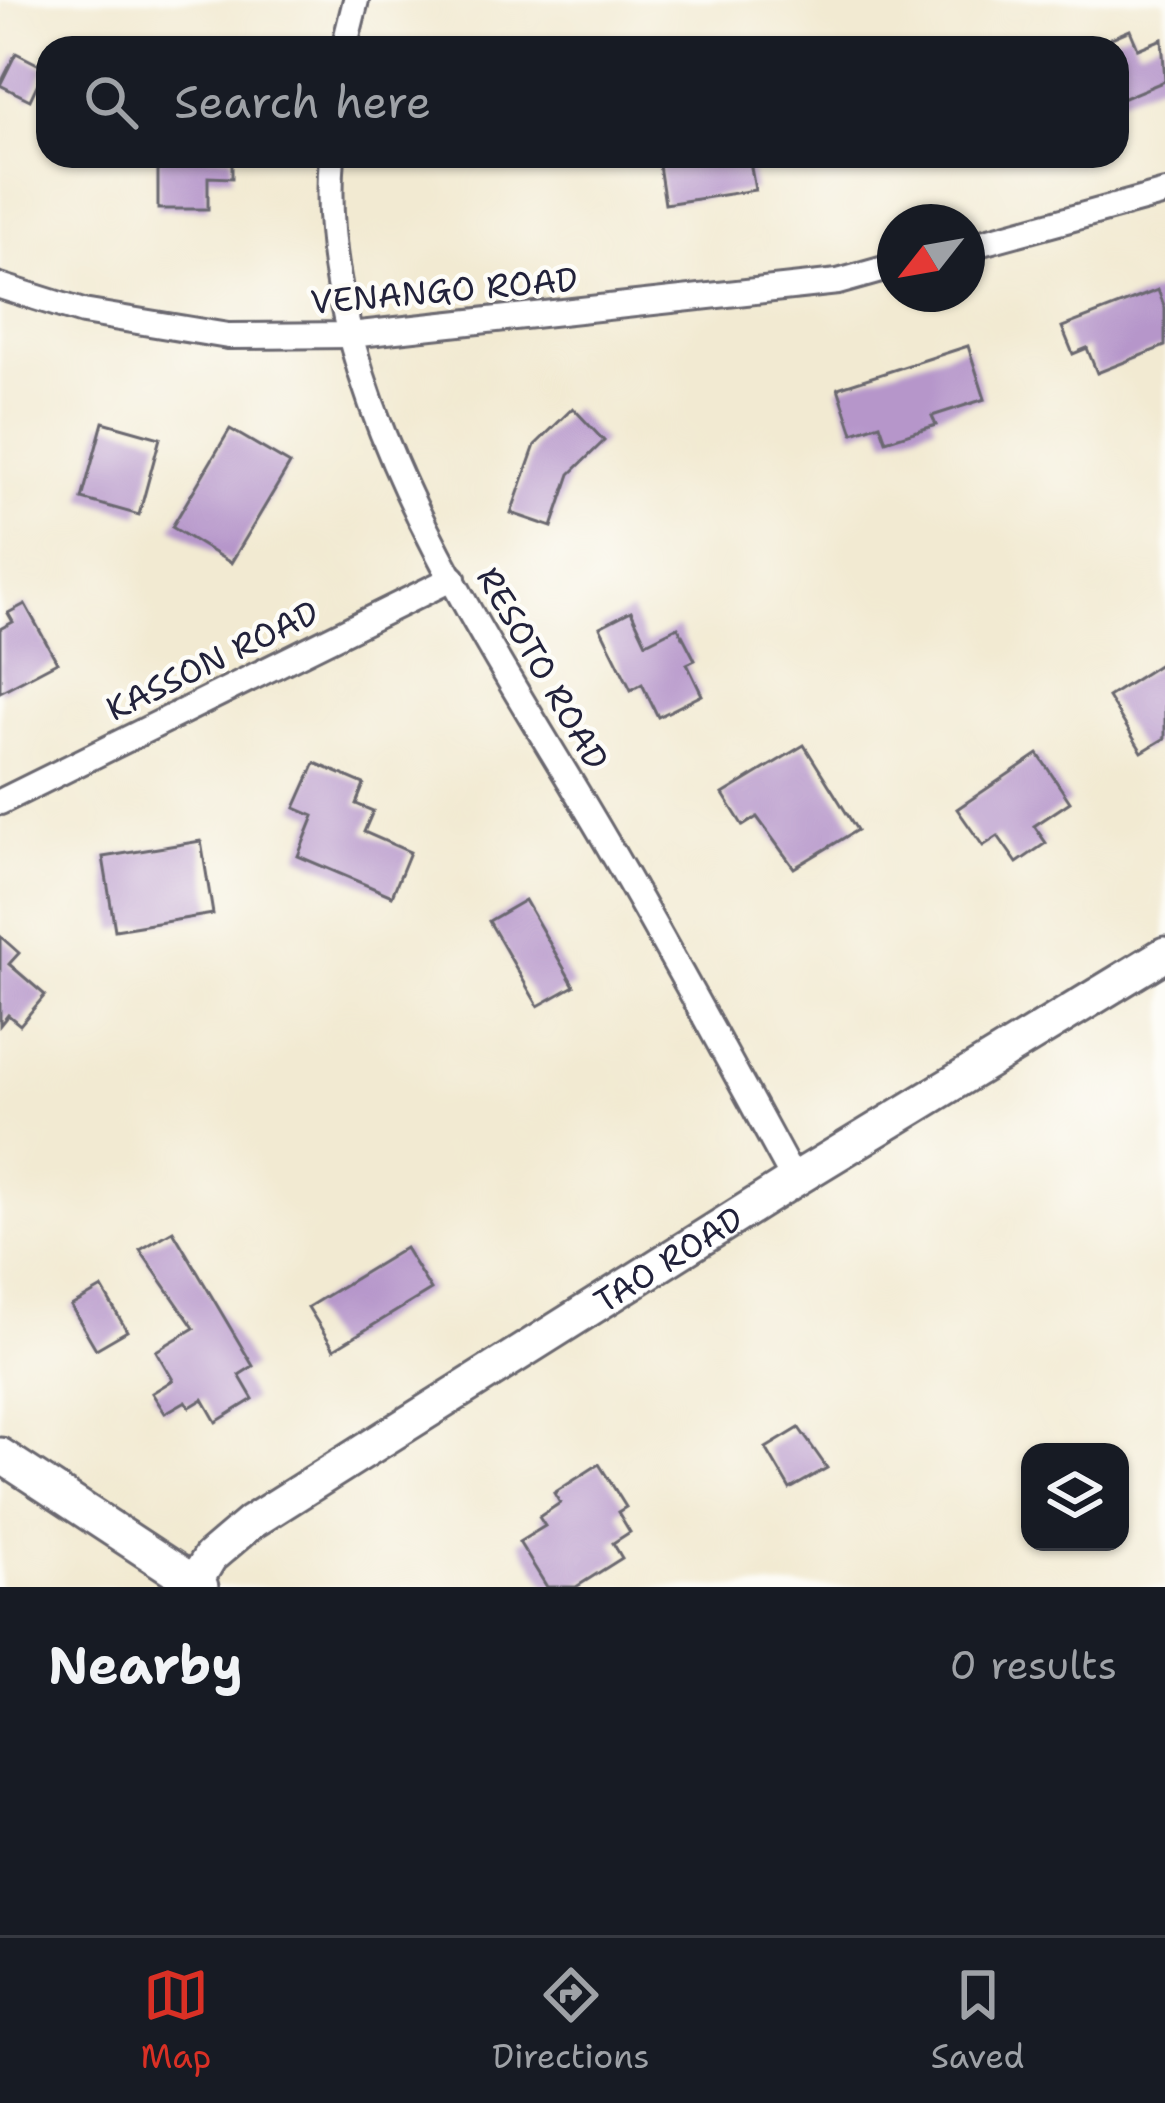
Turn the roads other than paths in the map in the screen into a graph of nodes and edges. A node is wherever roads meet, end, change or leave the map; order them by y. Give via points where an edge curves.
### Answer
1 (356, 0) edge
2 (347, 36) edge
3 (331, 168) edge
4 (1165, 193) edge
5 (985, 242) edge
6 (877, 271) edge
7 (0, 286) edge
8 (350, 335) junction
9 (452, 578) junction
10 (0, 802) edge
11 (1165, 954) edge
12 (794, 1180) junction
13 (0, 1455) edge
14 (196, 1586) edge

1 - 2 street
3 - 8 street, RESOTO ROAD via 328,210
4 - 5 street
6 - 8 street, VENANGO ROAD via 838,282
7 - 8 street, VENANGO ROAD via 82,313 228,336
8 - 9 street, RESOTO ROAD via 400,470
9 - 10 street, KASSON ROAD
9 - 12 street, RESOTO ROAD
11 - 12 street, TAO ROAD
12 - 14 street, TAO ROAD via 250,1522 210,1558
13 - 14 street

